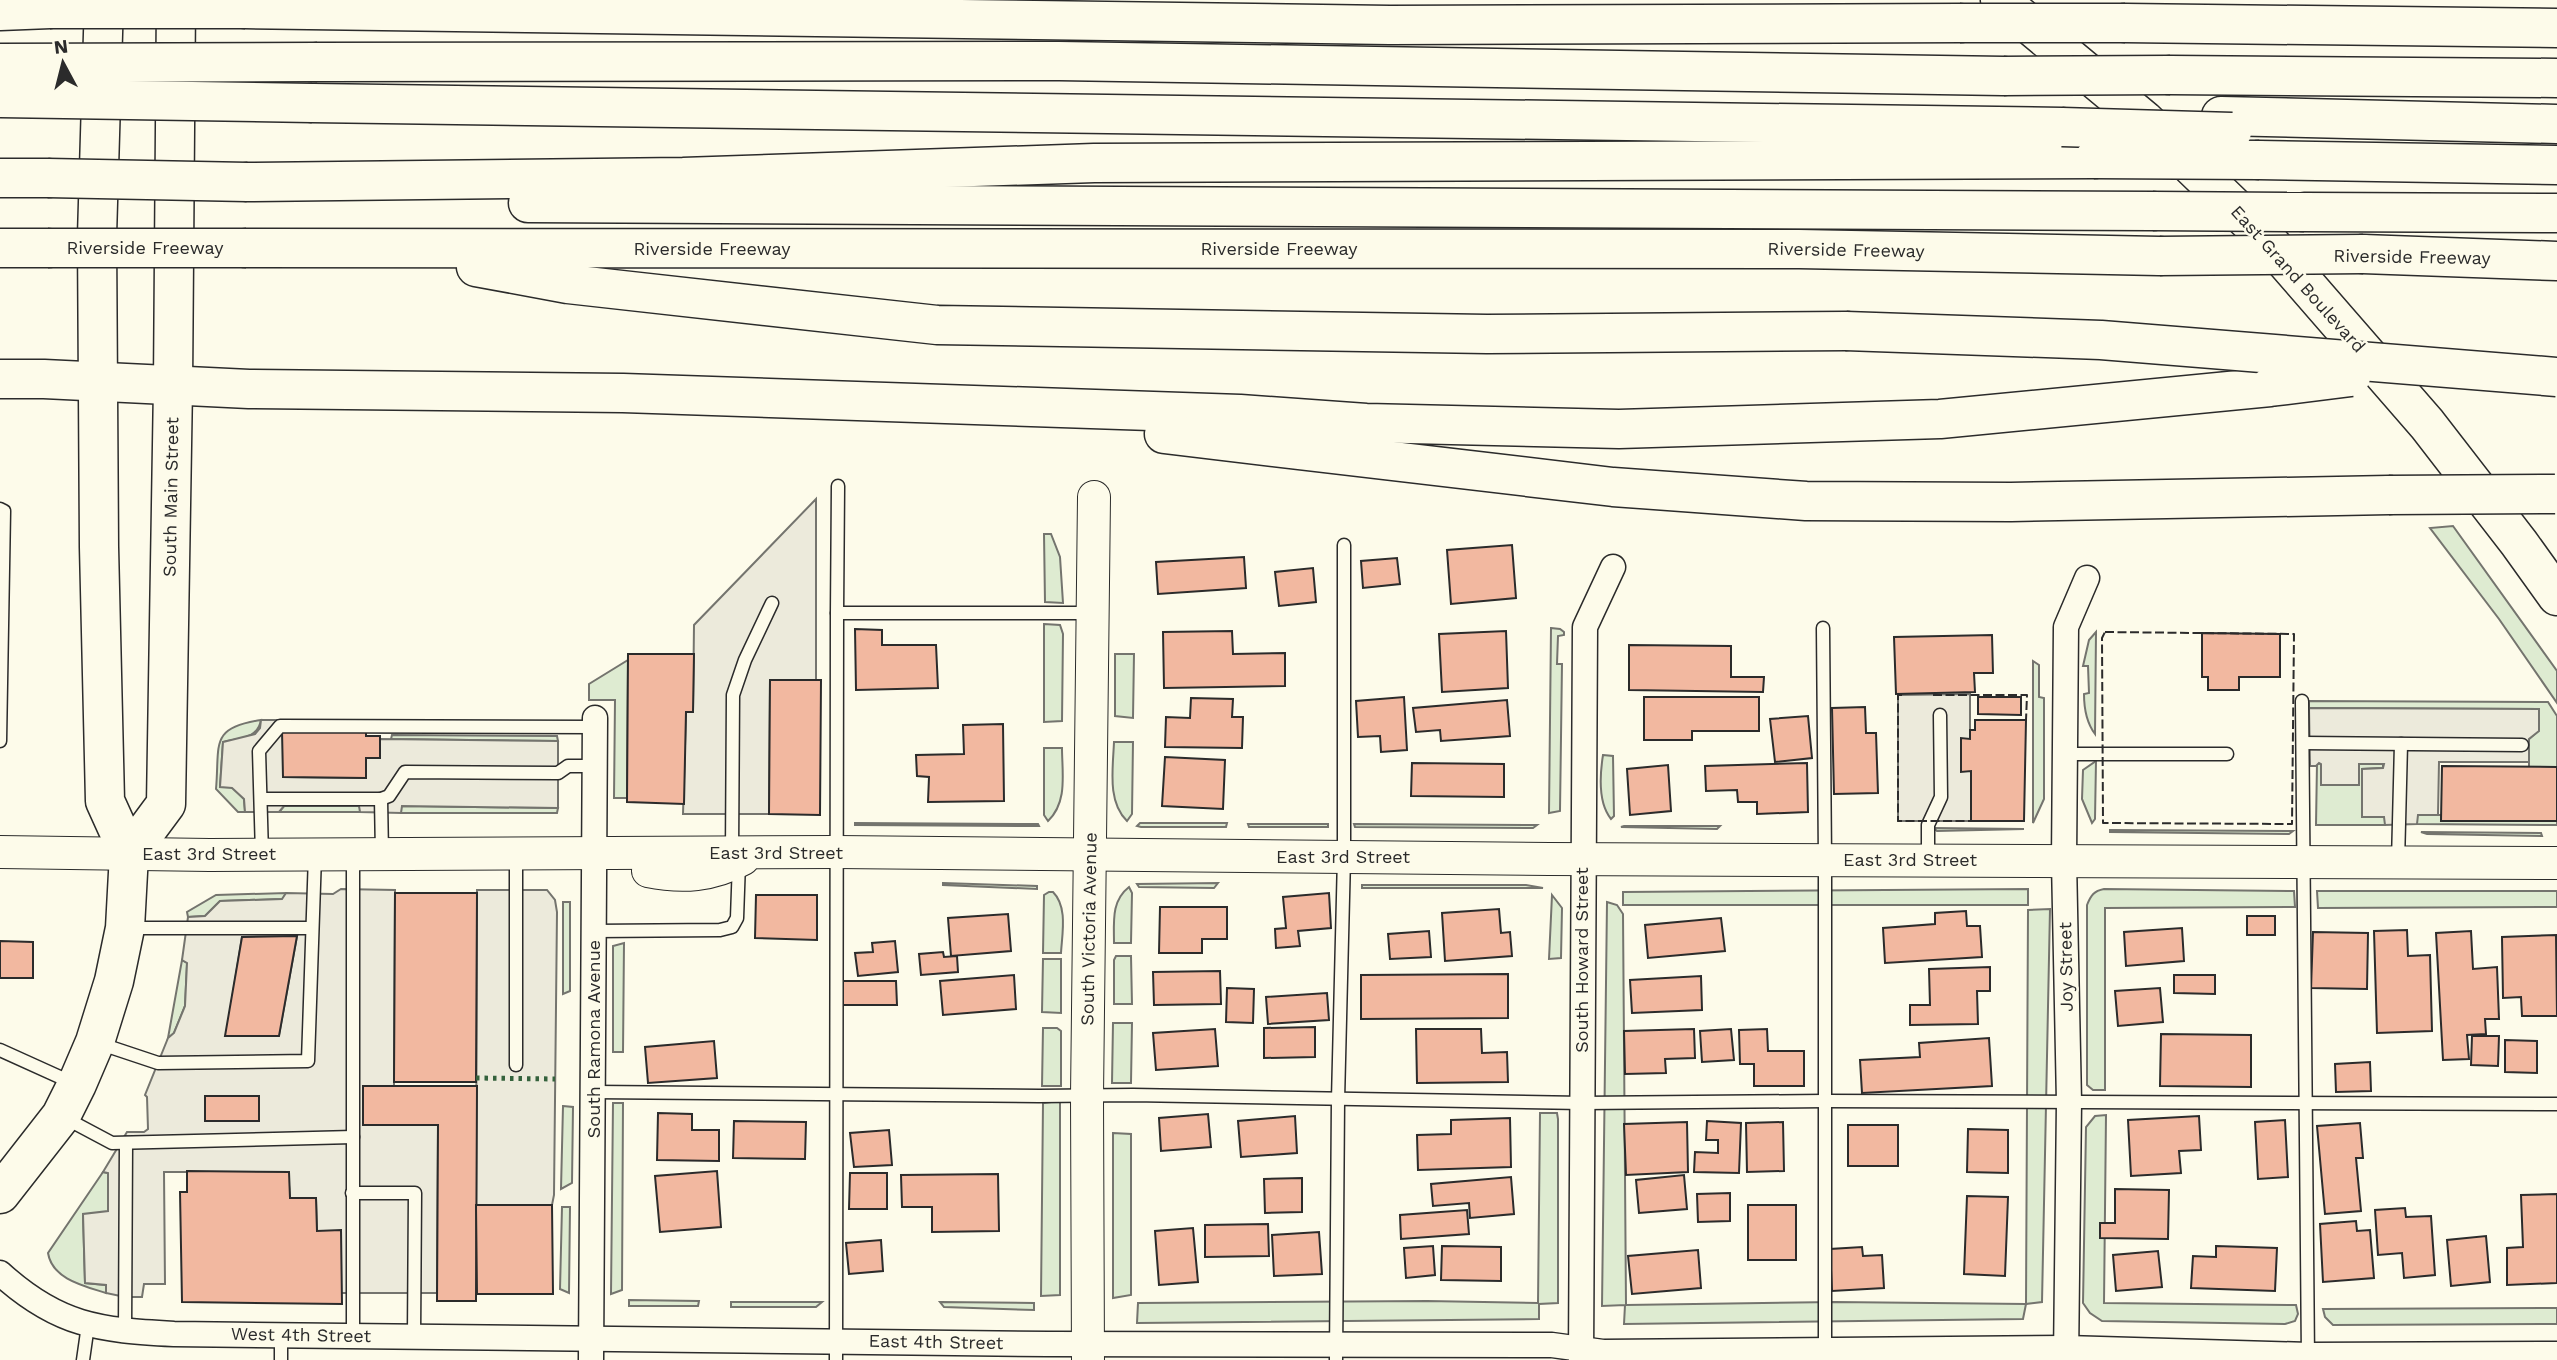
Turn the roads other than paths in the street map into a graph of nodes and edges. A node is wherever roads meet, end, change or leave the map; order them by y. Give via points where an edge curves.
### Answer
1 (104, 0) edge
2 (176, 0) edge
3 (2000, 0) edge
4 (0, 11) edge
5 (2557, 28) edge
6 (0, 63) edge
7 (2557, 78) edge
8 (0, 99) edge
9 (2058, 120) junction
10 (2227, 124) junction
11 (2557, 124) edge
12 (2154, 129) junction
13 (2557, 138) edge
14 (2334, 161) junction
15 (2557, 165) edge
16 (0, 178) edge
17 (395, 180) junction
18 (2557, 191) edge
19 (2557, 214) edge
20 (0, 248) edge
21 (377, 250) junction
22 (2557, 261) edge
23 (2557, 352) edge
24 (2557, 377) edge
25 (0, 379) edge
26 (97, 382) junction
27 (173, 386) junction
28 (870, 402) junction
29 (838, 486) dead end
30 (2556, 494) edge
31 (1094, 497) dead end
32 (0, 509) edge
33 (1344, 545) dead end
34 (1613, 567) dead end
35 (2087, 578) dead end
36 (2557, 596) edge
37 (772, 603) dead end
38 (837, 613) junction
39 (1093, 613) junction
40 (1823, 628) dead end
41 (2302, 701) dead end
42 (1940, 716) dead end
43 (595, 722) joint
44 (0, 741) edge
45 (2303, 743) junction
46 (2401, 744) junction
47 (2522, 745) dead end
48 (2065, 754) junction
49 (2227, 754) dead end
50 (595, 766) junction
51 (261, 799) junction
52 (381, 799) junction
53 (837, 849) junction
54 (0, 852) edge
55 (129, 854) junction
56 (516, 854) junction
57 (602, 854) junction
58 (262, 855) junction
59 (315, 855) junction
60 (367, 855) junction
61 (742, 856) junction
62 (1090, 856) junction
63 (1344, 857) junction
64 (1582, 859) junction
65 (1825, 860) junction
66 (1928, 860) junction
67 (2064, 861) junction
68 (2304, 862) junction
69 (2398, 862) junction
70 (2557, 863) edge
71 (125, 928) junction
72 (312, 928) junction
73 (594, 931) junction
74 (94, 1042) junction
75 (0, 1050) edge
76 (516, 1065) dead end
77 (594, 1092) junction
78 (835, 1094) junction
79 (1087, 1096) junction
80 (69, 1100) junction
81 (1338, 1100) junction
82 (1825, 1101) junction
83 (2069, 1102) junction
84 (1583, 1103) junction
85 (2307, 1104) junction
86 (2557, 1104) edge
87 (353, 1137) junction
88 (127, 1143) junction
89 (352, 1193) junction
90 (0, 1194) edge
91 (0, 1273) edge
92 (88, 1325) junction
93 (125, 1331) junction
94 (281, 1335) junction
95 (353, 1335) junction
96 (414, 1336) junction
97 (617, 1339) joint
98 (592, 1349) edge
99 (836, 1350) edge
100 (1088, 1352) edge
101 (1337, 1352) edge
102 (1581, 1354) edge
103 (2066, 1354) edge
104 (1825, 1356) edge
105 (2550, 1356) edge
106 (2309, 1357) edge
107 (83, 1360) edge
108 (281, 1360) edge

1 - 26 main road
2 - 27 main road, South Main Street
3 - 12 main road, East Grand Boulevard
4 - 5 main road, bridge via 245,9 1390,24 2125,23
6 - 7 main road, bridge via 1059,61 2004,76
8 - 9 main road, bridge via 1586,120
9 - 10 main road
9 - 12 main road, bridge
10 - 11 main road
10 - 12 main road, bridge
10 - 13 main road
12 - 36 main road, East Grand Boulevard via 2261,233 2427,424
14 - 15 main road
14 - 17 main road, bridge via 1094,163 683,177
14 - 18 main road via 2389,191
16 - 17 main road, bridge
17 - 19 main road, bridge via 422,196 452,202
20 - 21 main road, Riverside Freeway, bridge
21 - 22 main road, Riverside Freeway, bridge via 1800,249 2160,256 2363,254
21 - 24 main road, bridge via 568,284 937,325 1487,334 1846,331 2101,340
23 - 28 main road, bridge via 2270,387 1940,419 1619,429
25 - 26 main road
26 - 27 main road
26 - 55 main road via 105,801
27 - 28 main road
27 - 55 main road, South Main Street via 166,804
28 - 30 main road, bridge via 1613,487 1806,501
29 - 38 lane
31 - 39 street, South Victoria Avenue
32 - 44 lane via 4,511
33 - 63 lane
34 - 64 street, South Howard Street via 1585,627
35 - 48 street, Joy Street via 2066,627
37 - 61 lane via 733,695
38 - 39 lane
38 - 53 lane
39 - 62 street, South Victoria Avenue
40 - 65 lane
41 - 45 lane
42 - 66 lane via 1941,797 1928,825
43 - 50 street, South Ramona Avenue
43 - 51 lane via 280,726 259,751
45 - 46 lane
45 - 68 lane
46 - 47 lane
46 - 69 lane
48 - 49 lane
48 - 67 street, Joy Street
50 - 52 lane via 568,766 558,773 405,772
50 - 57 street, South Ramona Avenue
51 - 52 lane
51 - 58 lane
52 - 60 lane
53 - 61 street, East 3rd Street
53 - 62 street, East 3rd Street
53 - 78 lane
54 - 55 street, East 3rd Street
55 - 58 street, East 3rd Street
55 - 71 main road
56 - 57 street, East 3rd Street
56 - 60 street, East 3rd Street
56 - 76 lane
57 - 61 street, East 3rd Street via 667,875 725,869
57 - 73 street, South Ramona Avenue
58 - 59 street, East 3rd Street
59 - 60 street, East 3rd Street
59 - 72 lane
60 - 87 lane
61 - 73 lane via 737,918 727,930
62 - 63 street, East 3rd Street
62 - 79 street, South Victoria Avenue
63 - 64 street, East 3rd Street
63 - 81 lane
64 - 65 street, East 3rd Street
64 - 84 street, South Howard Street
65 - 66 street, East 3rd Street
65 - 82 lane
66 - 67 street, East 3rd Street
67 - 68 street, East 3rd Street
67 - 83 street, Joy Street
68 - 69 street, East 3rd Street
68 - 85 lane
69 - 70 street, East 3rd Street
71 - 72 lane
71 - 74 main road
72 - 74 lane via 308,1061 158,1063
73 - 77 street, South Ramona Avenue
74 - 80 main road
75 - 80 lane
77 - 78 lane
77 - 98 street, South Ramona Avenue
78 - 79 lane
78 - 99 lane
79 - 81 lane
79 - 100 street, South Victoria Avenue
80 - 88 lane via 111,1143
80 - 90 main road
81 - 84 lane
81 - 101 lane
82 - 83 lane
82 - 84 lane
82 - 104 lane
83 - 85 lane
83 - 103 street, Joy Street
84 - 102 street, South Howard Street
85 - 86 lane
85 - 106 lane
87 - 88 lane
87 - 89 lane
88 - 93 lane
89 - 95 lane
89 - 96 lane via 415,1193
91 - 92 street, West 4th Street via 50,1309
92 - 93 street, West 4th Street
92 - 107 lane
93 - 94 street, West 4th Street
94 - 95 street, West 4th Street
94 - 108 lane
95 - 96 street, West 4th Street
96 - 98 street, West 4th Street
97 - 98 street, West 4th Street
97 - 99 street, East 4th Street
99 - 100 street, East 4th Street
100 - 101 street, East 4th Street
101 - 102 street, East 4th Street via 1552,1345
102 - 104 street, East 4th Street
103 - 104 street, East 4th Street
103 - 106 street, East 4th Street
105 - 106 street, East 4th Street

